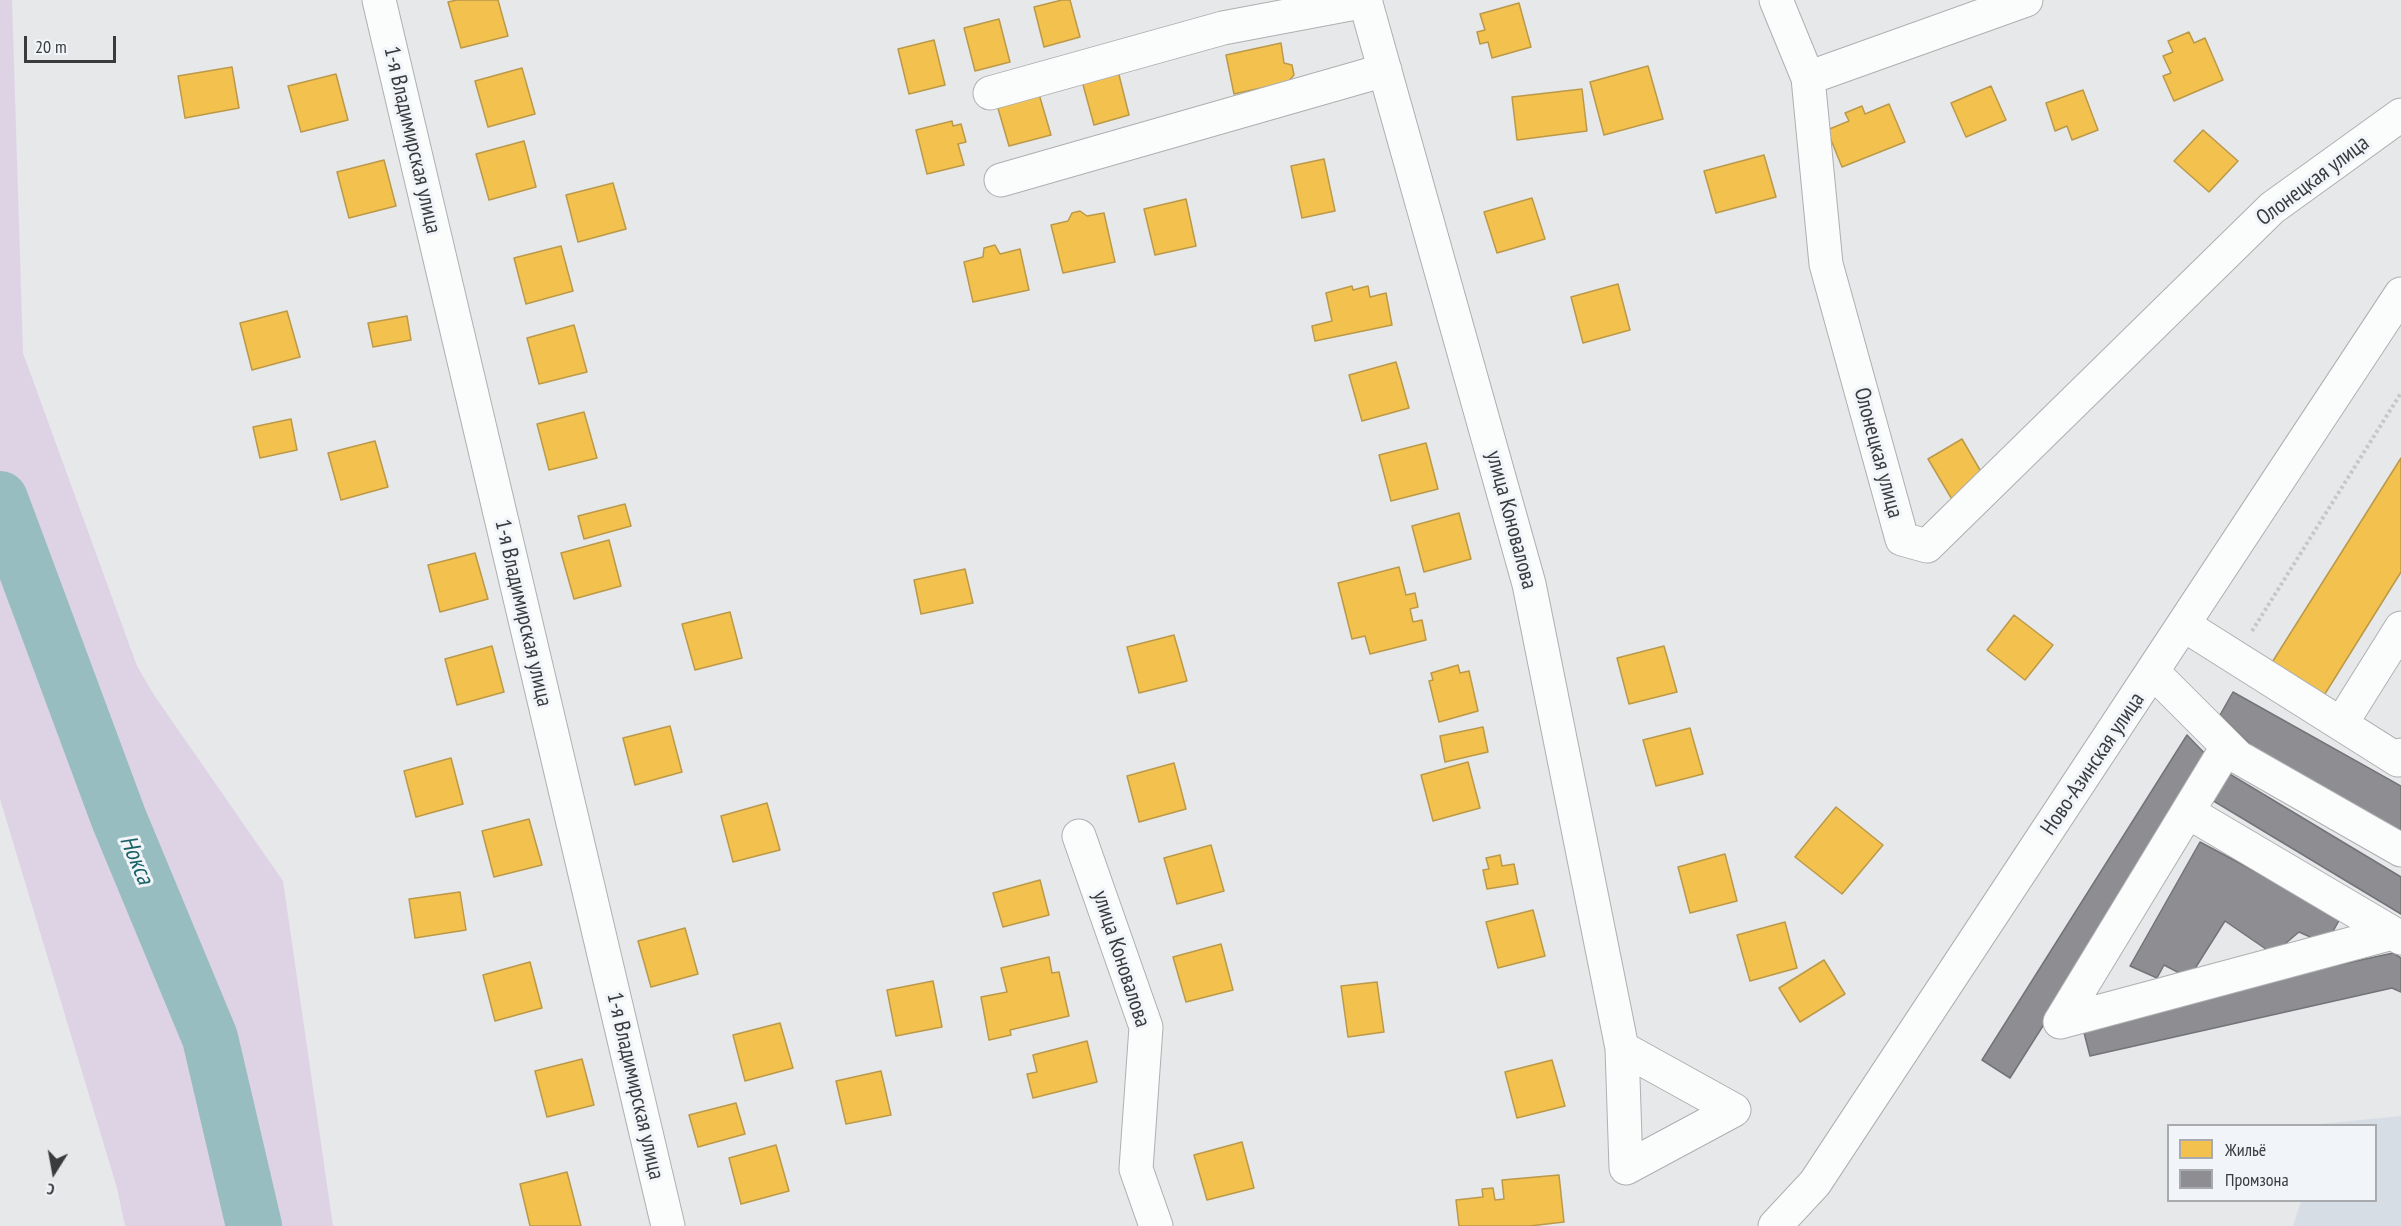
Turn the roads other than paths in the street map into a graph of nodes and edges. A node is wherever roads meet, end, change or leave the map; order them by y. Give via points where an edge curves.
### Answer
1 (379, 0) edge
2 (1776, 0) edge
3 (2026, 0) edge
4 (1366, 1) edge
5 (1385, 70) junction
6 (1808, 78) junction
7 (990, 93) dead end
8 (2401, 115) edge
9 (1001, 180) dead end
10 (2396, 314) edge
11 (2184, 625) junction
12 (2401, 628) edge
13 (2153, 672) junction
14 (2341, 724) junction
15 (2227, 747) junction
16 (2401, 755) edge
17 (2188, 812) junction
18 (1079, 836) dead end
19 (2401, 850) edge
20 (2396, 935) edge
21 (1622, 1048) dead end
22 (668, 1226) edge
23 (1156, 1226) edge
24 (1775, 1226) edge

1 - 22 street, 1-я Владимирская улица
2 - 6 street
3 - 6 street
4 - 5 street, улица Коновалова
4 - 7 street via 1223,28
5 - 9 street
5 - 21 street, улица Коновалова via 1529,584
6 - 8 street, Олонецкая улица via 1826,264 1902,539 1927,546 2272,208
10 - 11 street, Ново-Азинская улица
11 - 13 street, Ново-Азинская улица
11 - 14 street
12 - 14 street
13 - 15 street
13 - 24 street, Ново-Азинская улица via 1815,1183
14 - 16 street via 2398,760
15 - 17 street
15 - 19 street via 2238,757
17 - 20 street
17 - 20 street via 2060,1022
18 - 23 street, улица Коновалова via 1146,1027 1136,1169

